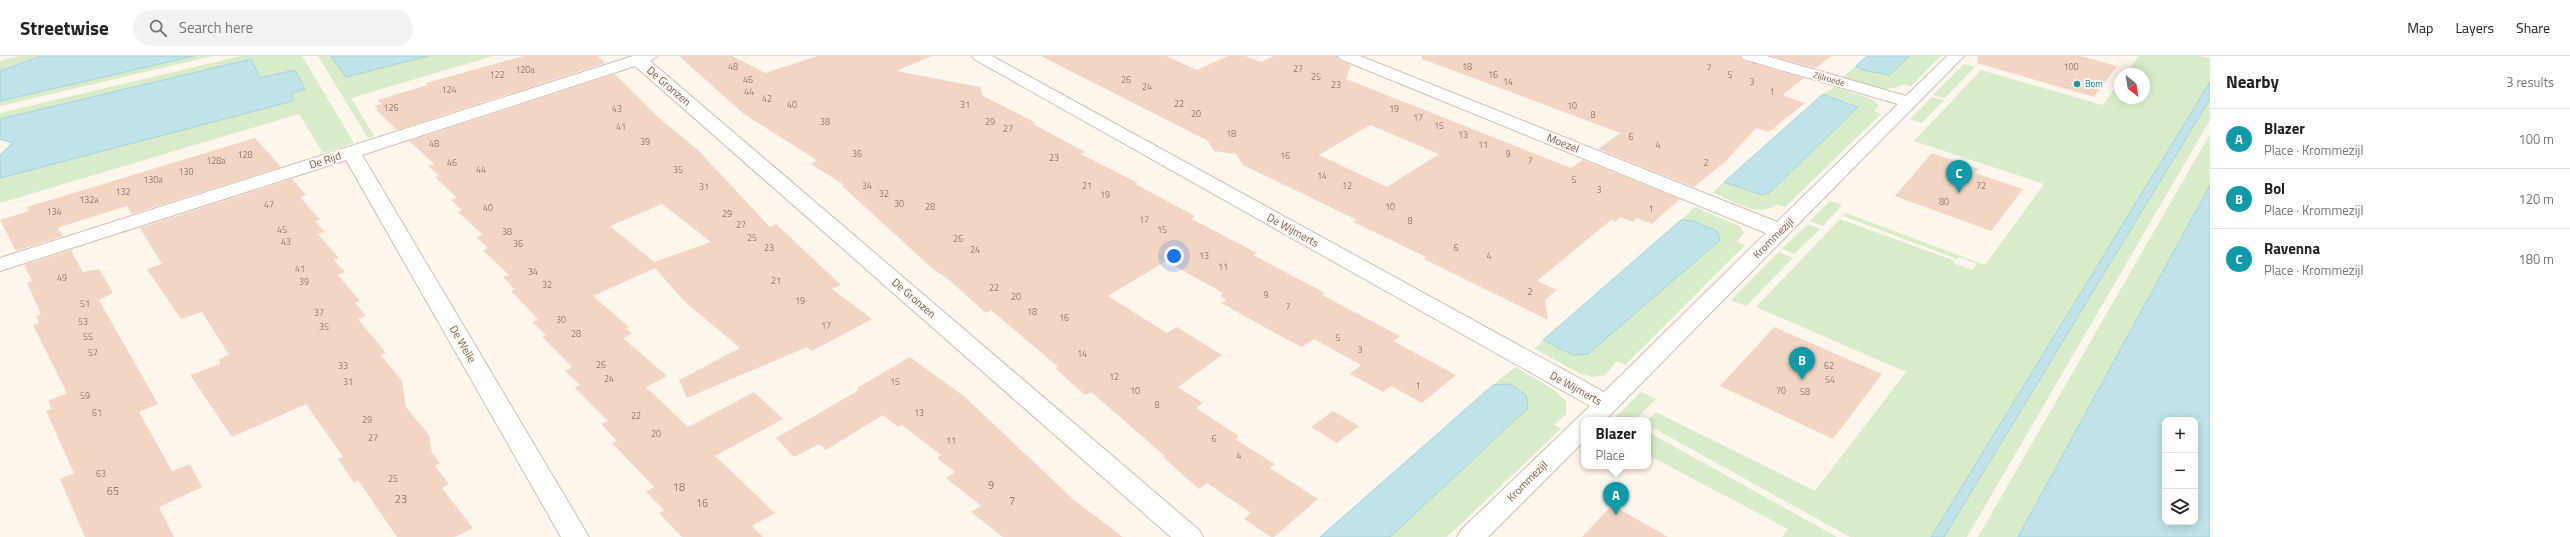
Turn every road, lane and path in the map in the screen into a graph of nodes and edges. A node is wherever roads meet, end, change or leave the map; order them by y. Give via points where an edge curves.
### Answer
1 (980, 56) edge
2 (1346, 56) edge
3 (1749, 56) edge
4 (1956, 56) edge
5 (644, 58) edge
6 (1909, 102) junction
7 (351, 152) junction
8 (1780, 231) junction
9 (0, 265) edge
10 (1606, 404) junction
11 (1593, 417) edge
12 (1581, 429) edge
13 (575, 537) edge
14 (1189, 537) edge
15 (1471, 537) edge

1 - 10 street, De Wijmerts
2 - 8 street, Moezel
3 - 6 street, Zijlroede
4 - 6 street, Krommezijl
5 - 7 street, De Rijd
5 - 14 street, De Gronzen
6 - 8 street, Krommezijl
7 - 9 street, De Rijd
7 - 13 street, De Welle
8 - 10 street, Krommezijl
10 - 11 street, Krommezijl
12 - 15 street, Krommezijl

